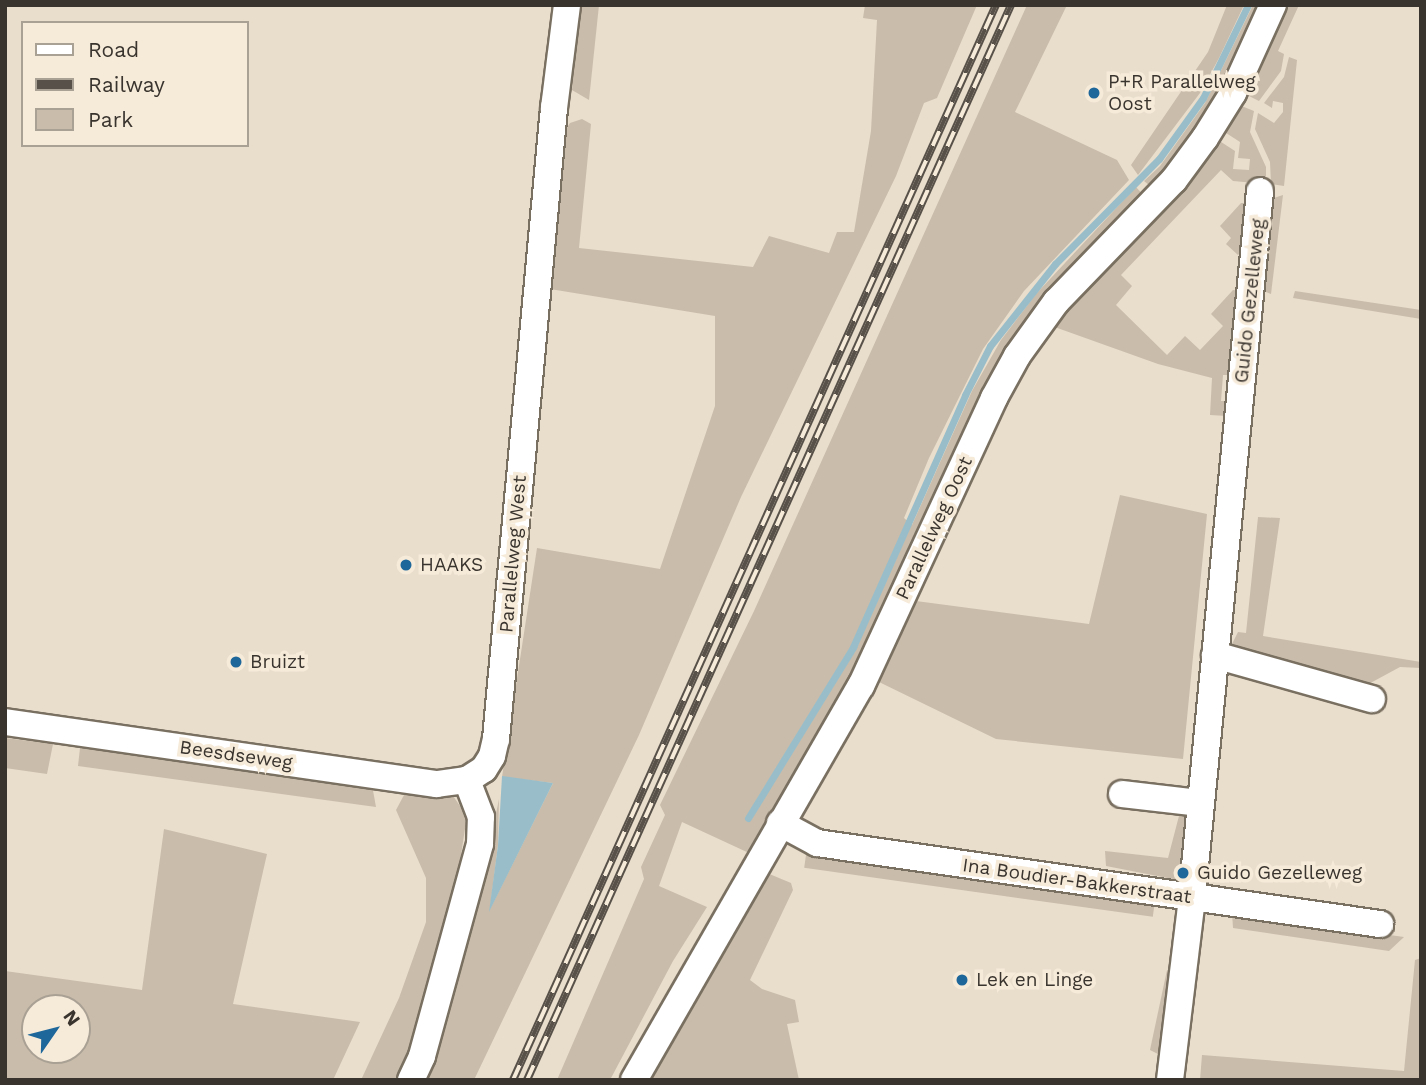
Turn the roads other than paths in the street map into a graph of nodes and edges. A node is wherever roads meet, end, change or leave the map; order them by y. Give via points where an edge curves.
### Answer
1 (567, 5) edge
2 (1273, 5) edge
3 (1261, 191) dead end
4 (1215, 655) junction
5 (1372, 699) dead end
6 (5, 722) edge
7 (467, 780) junction
8 (1122, 794) dead end
9 (1200, 803) junction
10 (780, 823) junction
11 (1192, 897) junction
12 (1380, 924) dead end
13 (411, 1080) edge
14 (634, 1080) edge
15 (1170, 1080) edge

1 - 7 street, Parallelweg West via 496,739 484,769
2 - 10 street, Parallelweg Oost via 1233,93 1205,138 1174,180 1056,302 1017,356 860,686
3 - 4 street, Guido Gezelleweg
4 - 5 street
4 - 9 street, Guido Gezelleweg
6 - 7 street, Beesdseweg via 438,784
7 - 13 street via 481,817 480,844 422,1056
8 - 9 street
9 - 11 street, Guido Gezelleweg
10 - 11 street, Ina Boudier-Bakkerstraat via 817,843
10 - 14 street, Parallelweg Oost
11 - 12 street, Ina Boudier-Bakkerstraat
11 - 15 street, Guido Gezelleweg

